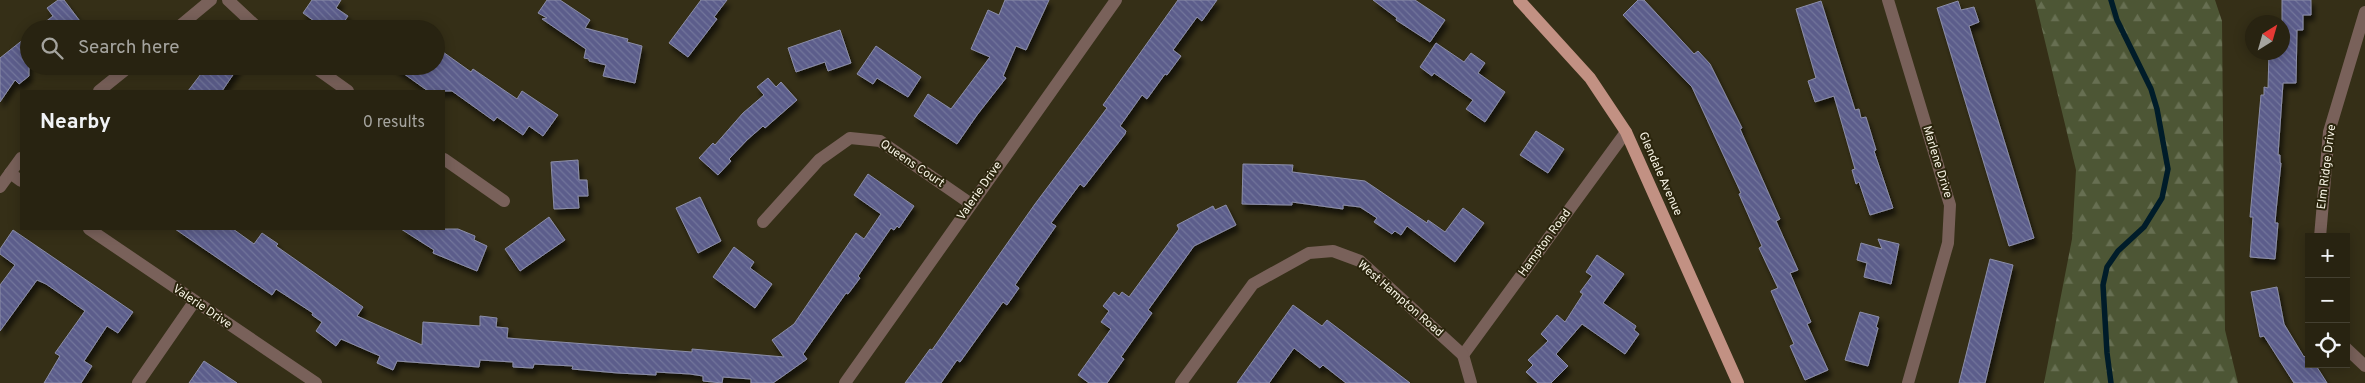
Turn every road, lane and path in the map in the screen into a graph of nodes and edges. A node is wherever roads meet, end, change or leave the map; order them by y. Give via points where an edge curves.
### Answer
1 (212, 0) edge
2 (228, 0) edge
3 (1116, 0) edge
4 (1888, 0) edge
5 (1522, 1) edge
6 (2365, 12) edge
7 (187, 20) edge
8 (249, 20) edge
9 (119, 75) edge
10 (325, 75) edge
11 (100, 90) edge
12 (347, 90) edge
13 (1626, 132) junction
14 (20, 159) edge
15 (445, 160) edge
16 (10, 174) junction
17 (20, 180) edge
18 (0, 187) edge
19 (504, 202) dead end
20 (971, 204) junction
21 (762, 222) dead end
22 (90, 230) edge
23 (2320, 233) edge
24 (194, 302) junction
25 (2350, 352) edge
26 (1463, 355) junction
27 (2365, 366) edge
28 (138, 383) edge
29 (316, 383) edge
30 (845, 383) edge
31 (1181, 383) edge
32 (1470, 383) edge
33 (1738, 383) edge
34 (1908, 383) edge

1 - 7 street
2 - 8 street
3 - 20 street, Valerie Drive
4 - 34 street, Marlene Drive via 1950,205 1948,243
5 - 13 main road, Glendale Avenue via 1590,78
6 - 23 street, Elm Ridge Drive via 2329,132
9 - 11 street
10 - 12 street
13 - 26 street, Hampton Road
13 - 33 main road, Glendale Avenue
14 - 16 street
15 - 19 street
16 - 17 street
16 - 18 street
20 - 21 street, Queens Court via 880,140 850,138 819,160
20 - 30 street, Valerie Drive
22 - 24 street, Valerie Drive
24 - 28 street
24 - 29 street, Valerie Drive
25 - 27 street
26 - 31 street, West Hampton Road via 1360,261 1333,250 1309,253 1253,284
26 - 32 street

